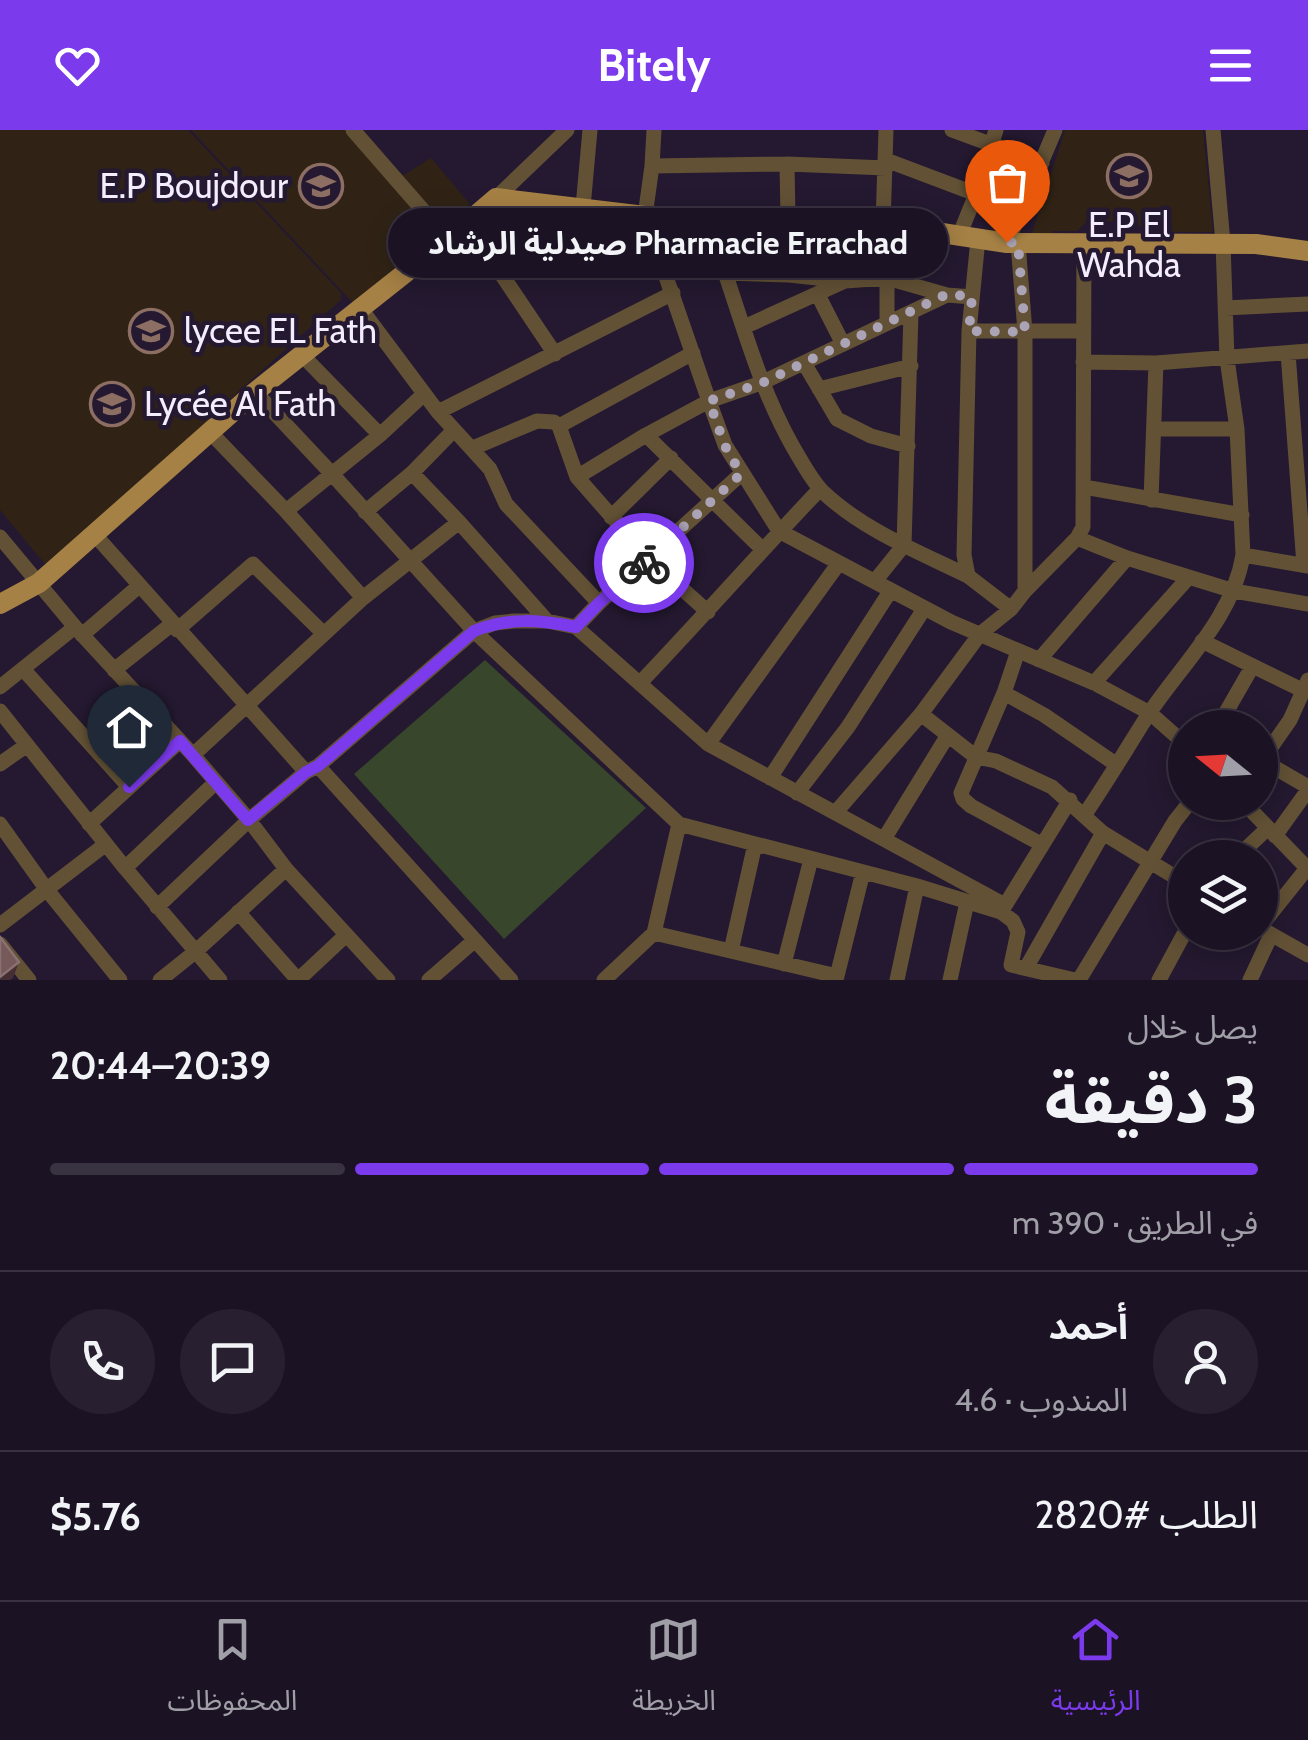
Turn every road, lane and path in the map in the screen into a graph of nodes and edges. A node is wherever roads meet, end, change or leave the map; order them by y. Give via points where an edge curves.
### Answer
1 (353, 130) edge
2 (566, 130) edge
3 (590, 130) edge
4 (654, 130) edge
5 (886, 130) edge
6 (952, 130) edge
7 (1056, 130) edge
8 (1213, 130) edge
9 (363, 136) edge
10 (994, 137) edge
11 (1042, 163) junction
12 (787, 164) junction
13 (886, 164) junction
14 (652, 166) junction
15 (976, 194) junction
16 (496, 198) junction
17 (583, 207) junction
18 (645, 216) junction
19 (706, 220) junction
20 (788, 221) junction
21 (467, 223) junction
22 (888, 224) junction
23 (969, 238) junction
24 (448, 239) junction
25 (1084, 242) junction
26 (1013, 243) junction
27 (1223, 243) junction
28 (1308, 251) edge
29 (727, 273) junction
30 (789, 275) junction
31 (887, 278) junction
32 (845, 281) junction
33 (673, 293) junction
34 (947, 294) junction
35 (818, 295) junction
36 (972, 297) junction
37 (1308, 304) edge
38 (1225, 308) junction
39 (361, 309) junction
40 (912, 313) junction
41 (887, 324) junction
42 (744, 328) junction
43 (969, 331) junction
44 (1083, 331) junction
45 (1025, 332) junction
46 (842, 344) junction
47 (1308, 351) edge
48 (692, 353) junction
49 (555, 354) junction
50 (1288, 354) junction
51 (302, 355) junction
52 (1228, 358) junction
53 (1083, 362) junction
54 (804, 363) junction
55 (1156, 363) junction
56 (911, 366) junction
57 (762, 383) junction
58 (820, 389) junction
59 (255, 392) junction
60 (424, 394) junction
61 (709, 401) junction
62 (438, 412) junction
63 (559, 426) junction
64 (1236, 429) junction
65 (453, 430) junction
66 (1155, 430) junction
67 (209, 431) junction
68 (380, 435) junction
69 (646, 435) junction
70 (908, 446) junction
71 (473, 448) junction
72 (671, 458) junction
73 (1303, 460) edge
74 (412, 473) junction
75 (332, 474) junction
76 (741, 474) junction
77 (578, 477) junction
78 (1084, 487) junction
79 (820, 489) junction
80 (712, 499) junction
81 (1151, 500) junction
82 (286, 511) junction
83 (365, 512) junction
84 (1242, 515) junction
85 (611, 517) junction
86 (459, 522) junction
87 (779, 531) junction
88 (95, 535) junction
89 (0, 537) edge
90 (1077, 538) junction
91 (904, 544) junction
92 (762, 549) junction
93 (1243, 555) junction
94 (648, 558) junction
95 (1127, 558) junction
96 (410, 560) junction
97 (839, 563) junction
98 (1306, 565) edge
99 (968, 576) junction
100 (1189, 578) junction
101 (875, 581) junction
102 (39, 583) junction
103 (139, 586) junction
104 (891, 590) junction
105 (1025, 590) junction
106 (1234, 592) junction
107 (363, 598) junction
108 (599, 603) junction
109 (0, 604) edge
110 (1308, 604) edge
111 (924, 609) junction
112 (1011, 609) junction
113 (708, 612) junction
114 (547, 621) junction
115 (175, 627) junction
116 (576, 627) junction
117 (78, 631) junction
118 (474, 631) junction
119 (324, 634) junction
120 (980, 634) junction
121 (1202, 641) junction
122 (1018, 651) junction
123 (1039, 660) junction
124 (1252, 667) junction
125 (23, 669) junction
126 (114, 670) junction
127 (640, 683) junction
128 (1094, 683) junction
129 (1306, 685) edge
130 (0, 686) edge
131 (1004, 693) junction
132 (246, 707) junction
133 (1227, 710) edge
134 (0, 711) edge
135 (1150, 712) junction
136 (921, 714) junction
137 (1168, 728) edge
138 (948, 736) junction
139 (1278, 736) edge
140 (180, 741) junction
141 (27, 744) junction
142 (708, 744) junction
143 (193, 755) junction
144 (976, 757) junction
145 (0, 764) edge
146 (1117, 765) junction
147 (312, 769) junction
148 (1278, 769) edge
149 (770, 778) junction
150 (216, 782) junction
151 (129, 787) junction
152 (1308, 788) edge
153 (797, 793) junction
154 (1070, 800) junction
155 (836, 812) junction
156 (1085, 814) junction
157 (248, 820) junction
158 (1178, 820) edge
159 (1259, 820) edge
160 (0, 824) edge
161 (89, 824) junction
162 (679, 824) junction
163 (1103, 832) junction
164 (1271, 833) junction
165 (884, 839) junction
166 (1261, 840) edge
167 (106, 844) junction
168 (755, 844) junction
169 (1041, 844) junction
170 (811, 858) junction
171 (1151, 862) junction
172 (125, 868) junction
173 (1307, 868) edge
174 (286, 869) junction
175 (863, 872) junction
176 (1168, 872) edge
177 (917, 886) junction
178 (47, 890) junction
179 (967, 902) junction
180 (157, 906) junction
181 (1003, 908) junction
182 (1278, 910) edge
183 (238, 912) junction
184 (0, 925) edge
185 (654, 933) junction
186 (346, 935) junction
187 (1278, 938) edge
188 (475, 940) junction
189 (0, 944) edge
190 (1175, 950) edge
191 (1258, 950) edge
192 (730, 951) junction
193 (195, 952) junction
194 (1308, 955) edge
195 (784, 964) junction
196 (1015, 971) edge
197 (836, 978) edge
198 (29, 980) edge
199 (120, 980) edge
200 (160, 980) edge
201 (220, 980) edge
202 (298, 980) edge
203 (388, 980) edge
204 (429, 980) edge
205 (511, 980) edge
206 (604, 980) edge
207 (897, 980) edge
208 (950, 980) edge
209 (1072, 980) edge
210 (1158, 980) edge
211 (1250, 980) edge

1 - 9 street
2 - 16 street
3 - 17 street
4 - 14 street
5 - 13 street
6 - 10 street
7 - 11 street
8 - 27 street
9 - 24 street
10 - 11 street
10 - 15 street
11 - 26 street
12 - 13 street
12 - 14 street
12 - 20 street
13 - 15 street
13 - 22 street
14 - 18 street
15 - 23 street
16 - 17 main road
16 - 21 main road
17 - 18 main road
18 - 19 main road
18 - 33 street
19 - 20 main road
19 - 29 street
20 - 22 main road
20 - 30 street
21 - 24 main road
21 - 49 street
22 - 23 main road
22 - 31 street
23 - 26 main road
23 - 36 street
24 - 39 main road
25 - 26 main road
25 - 27 main road
25 - 44 street
26 - 45 street
27 - 28 main road
27 - 38 street
29 - 30 street
29 - 42 street
30 - 32 street
31 - 32 street
31 - 34 street
31 - 41 street
32 - 35 street
33 - 48 street
33 - 49 street
34 - 36 street
34 - 40 street
35 - 42 street
35 - 46 street
36 - 43 street
37 - 38 street
38 - 52 street
39 - 51 main road
39 - 60 street
40 - 41 street
40 - 56 street
41 - 46 street
42 - 57 street
43 - 45 street
43 - 99 street
44 - 45 street
44 - 53 street
45 - 105 street
46 - 54 street
47 - 50 street
48 - 61 street
48 - 63 street
49 - 62 street
50 - 52 street
50 - 73 street
51 - 59 main road
51 - 68 street
52 - 55 street
52 - 64 street
53 - 55 street
53 - 78 street
54 - 57 street
54 - 58 street
55 - 66 street
56 - 58 street
56 - 70 street
57 - 61 street
57 - 79 street
58 - 70 street via 843,423
59 - 67 main road
59 - 75 street
60 - 62 street
60 - 68 street
61 - 69 street
61 - 76 street
62 - 65 street
63 - 71 street via 537,421
63 - 77 street
64 - 66 street
64 - 84 street
65 - 71 street
65 - 74 street
66 - 81 street
67 - 82 street
67 - 88 main road
68 - 75 street
69 - 72 street
69 - 77 street
70 - 91 street
71 - 108 street via 506,504
72 - 80 street
72 - 85 street
73 - 98 street
74 - 83 street
74 - 86 street
75 - 82 street
75 - 83 street
76 - 80 street
76 - 87 street
77 - 85 street
78 - 81 street
78 - 90 street
79 - 87 street
79 - 91 street
80 - 92 street
80 - 94 street
81 - 84 street
82 - 107 street
83 - 96 street
84 - 93 street
85 - 94 street
86 - 96 street
86 - 114 street
87 - 92 street
87 - 97 street
88 - 102 main road
88 - 103 street
89 - 102 street
90 - 95 street
90 - 105 street
91 - 99 street
91 - 101 street
92 - 113 street
93 - 98 street
93 - 106 street
94 - 108 street
94 - 113 street
95 - 100 street
95 - 123 street
96 - 107 street
96 - 118 street
97 - 101 street
97 - 142 street
99 - 112 street
100 - 106 street
100 - 128 street
101 - 104 street
102 - 109 main road
102 - 117 street
103 - 115 street
103 - 117 street
104 - 111 street
104 - 149 street
105 - 112 street
106 - 110 street
106 - 121 street
107 - 119 street
108 - 116 street
111 - 120 street
111 - 153 street
112 - 120 street
113 - 127 street
114 - 116 street
114 - 118 street via 495,622
115 - 119 street via 252,564
115 - 126 street
115 - 132 street
116 - 127 street
117 - 125 street
117 - 126 street
118 - 147 street
118 - 162 street
119 - 132 street
120 - 122 street
120 - 136 street
121 - 124 street
121 - 135 street
122 - 123 street
122 - 131 street
123 - 128 street
124 - 129 street
124 - 133 street
125 - 130 street
125 - 151 street
126 - 140 street
127 - 142 street
128 - 135 street
129 - 139 street
131 - 144 street
131 - 146 street
132 - 143 street
132 - 147 street
134 - 141 street
135 - 137 street
135 - 146 street
136 - 138 street
136 - 155 street
138 - 144 street
138 - 165 street
140 - 143 street
140 - 151 street
141 - 145 street
141 - 161 street
142 - 149 street
143 - 150 street
144 - 154 street via 1039,780
144 - 169 street via 963,799
146 - 156 street
147 - 157 street
147 - 188 street
148 - 152 street
149 - 153 street
150 - 157 street
150 - 172 street
151 - 161 street
152 - 164 street
153 - 155 street
154 - 156 street
154 - 169 street
155 - 165 street
156 - 163 street
157 - 174 street
157 - 180 street
158 - 171 street
159 - 164 street
160 - 178 street
161 - 167 street
162 - 168 street
162 - 185 street
163 - 171 street
163 - 196 street
164 - 166 street
164 - 173 street
165 - 181 street
167 - 172 street
167 - 178 street
168 - 170 street
168 - 192 street
169 - 181 street
170 - 175 street
170 - 195 street
171 - 176 street
171 - 209 street
172 - 180 street
173 - 182 street
174 - 183 street
174 - 186 street
175 - 177 street
175 - 197 street
177 - 179 street
177 - 207 street
178 - 184 street
178 - 199 street
179 - 181 street
179 - 208 street
180 - 193 street
181 - 196 street via 1018,932
183 - 193 street
183 - 202 street
185 - 192 street
185 - 206 street
186 - 202 street
186 - 203 street
187 - 194 street
188 - 204 street
188 - 205 street
189 - 198 street
190 - 210 street
191 - 211 street
192 - 195 street
193 - 200 street
193 - 201 street
195 - 197 street
196 - 209 street

